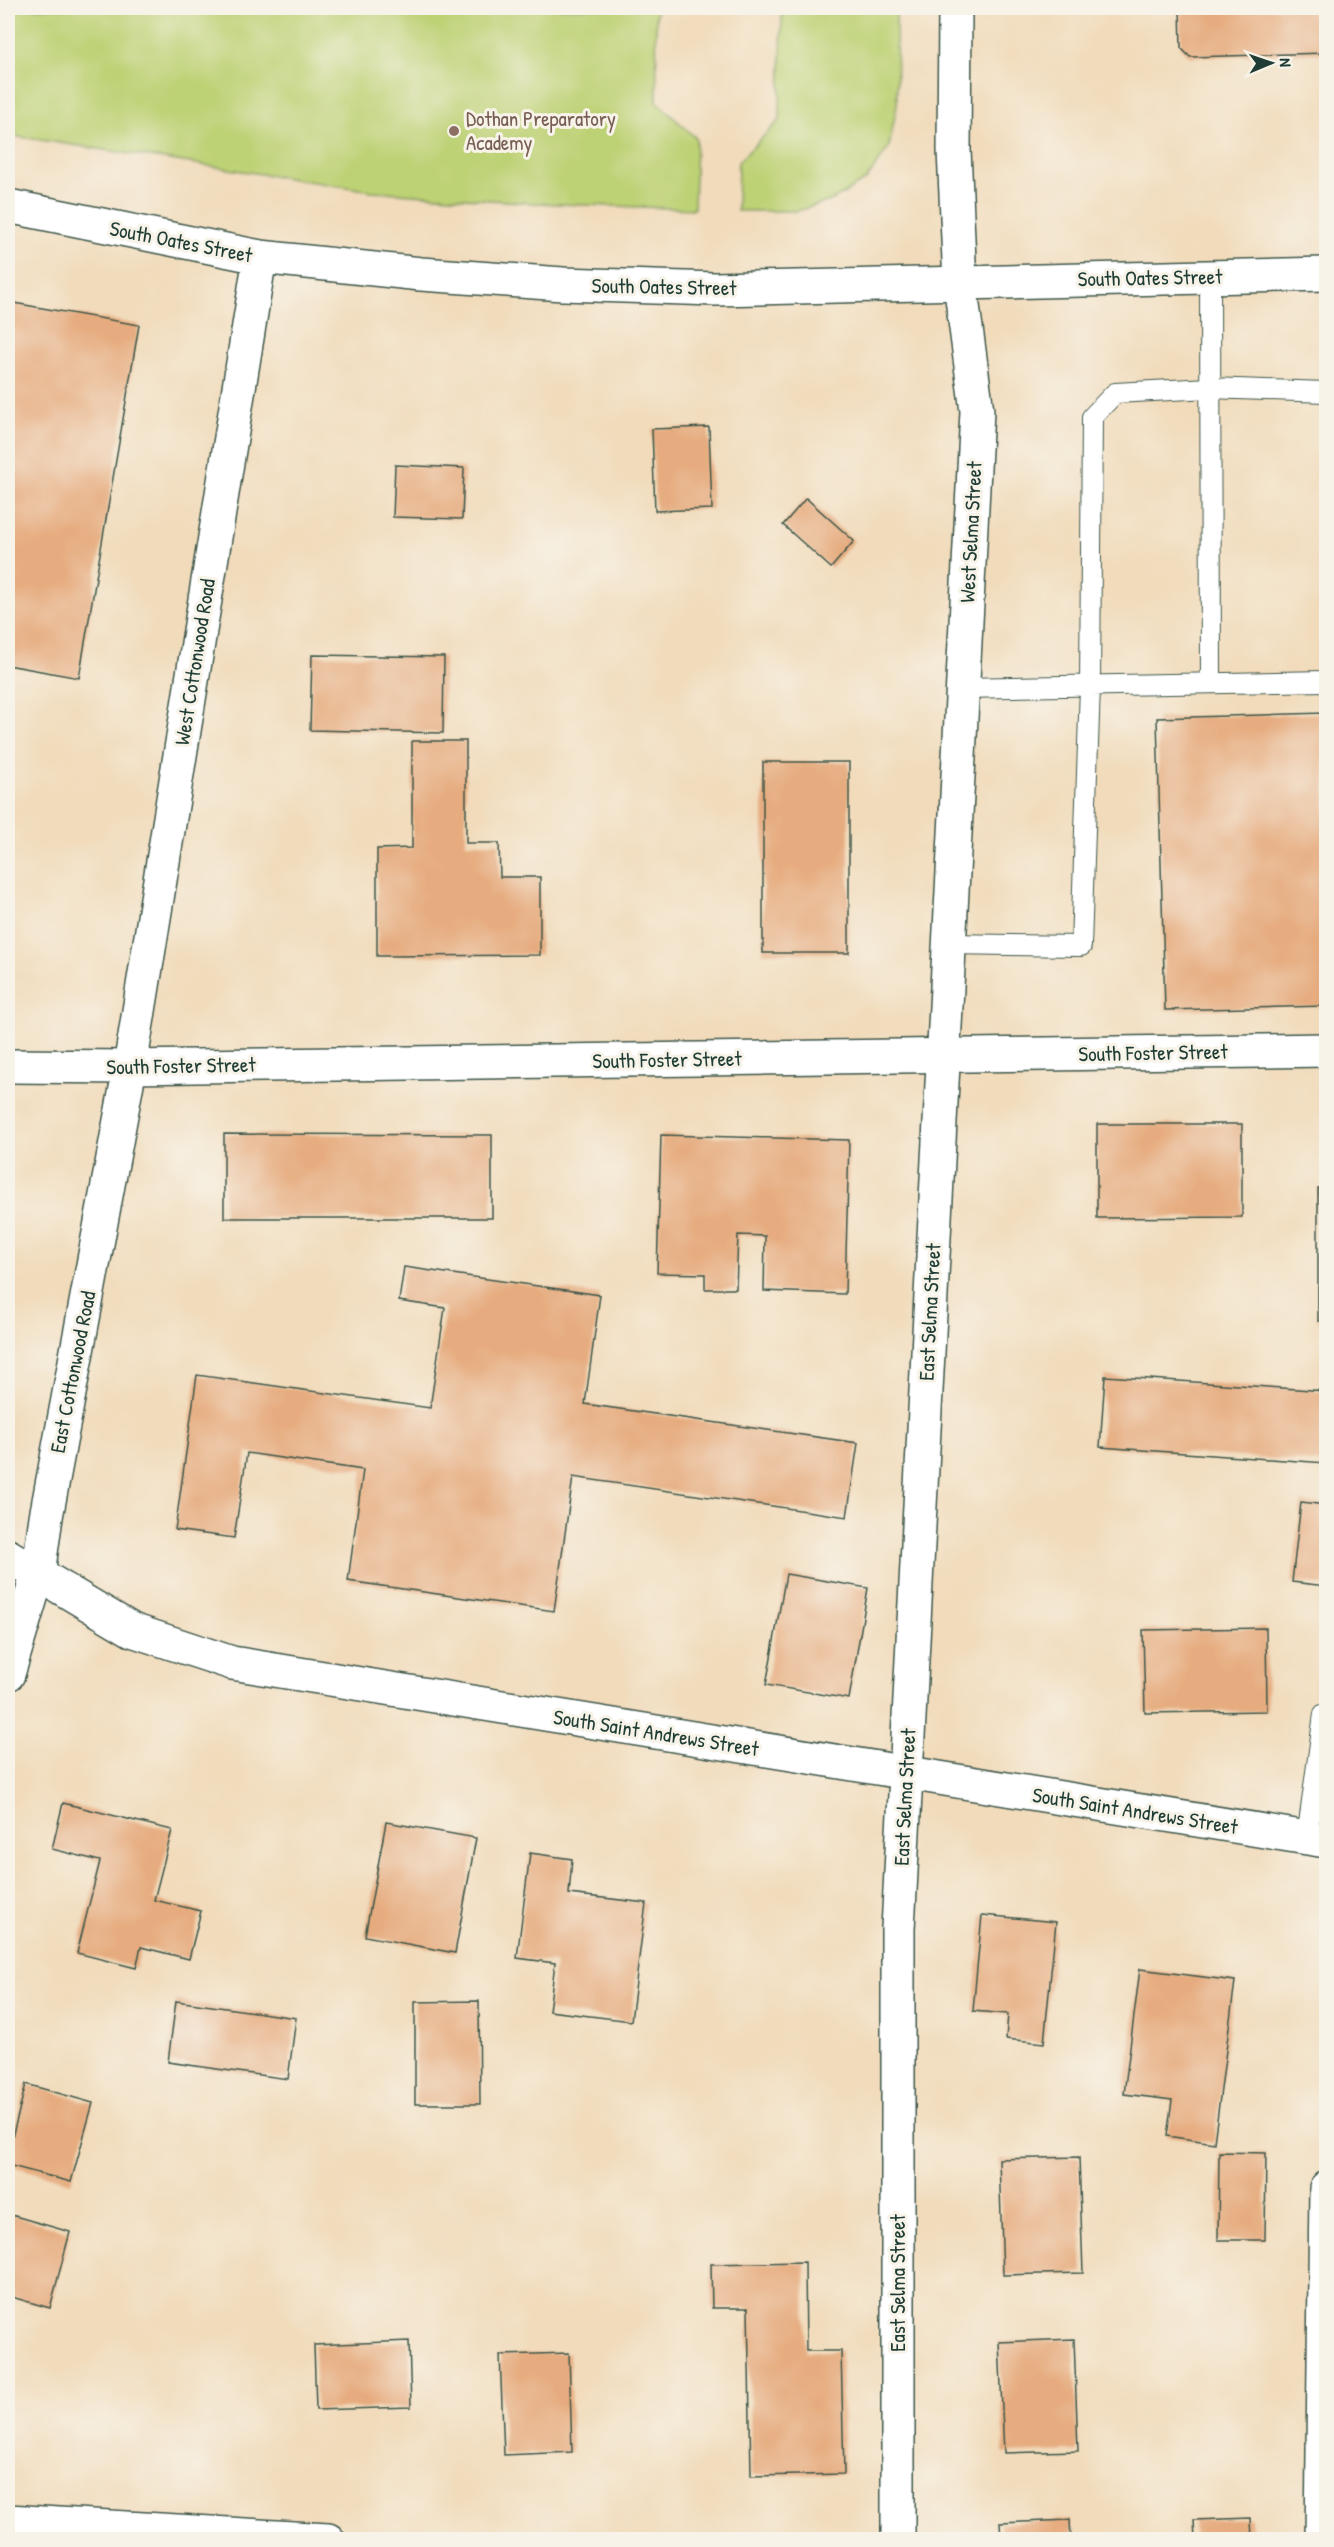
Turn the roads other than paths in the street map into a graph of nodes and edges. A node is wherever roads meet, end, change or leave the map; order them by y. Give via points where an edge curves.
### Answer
1 (955, 8) edge
2 (8, 207) edge
3 (260, 257) junction
4 (1326, 274) edge
5 (1210, 277) junction
6 (960, 283) junction
7 (1209, 388) junction
8 (1326, 392) edge
9 (1326, 681) edge
10 (1211, 682) junction
11 (1090, 686) junction
12 (963, 688) junction
13 (949, 944) junction
14 (1326, 1050) edge
15 (943, 1056) junction
16 (8, 1066) edge
17 (130, 1067) junction
18 (8, 1556) edge
19 (38, 1574) junction
20 (8, 1674) edge
21 (1326, 1714) edge
22 (906, 1774) junction
23 (1317, 1839) edge
24 (1326, 2188) edge
25 (8, 2521) edge
26 (328, 2540) edge
27 (898, 2540) edge
28 (1322, 2540) edge

1 - 6 street, West Selma Street via 954,150
2 - 3 street, South Oates Street
3 - 6 street, South Oates Street via 574,285 715,289
3 - 17 street, West Cottonwood Road
4 - 5 street, South Oates Street
5 - 6 street, South Oates Street
5 - 7 lane
6 - 12 street, West Selma Street via 977,411
7 - 8 lane
7 - 10 lane
7 - 11 lane via 1114,393 1092,417
9 - 10 lane
10 - 11 lane
11 - 12 lane
11 - 13 lane via 1081,946
12 - 13 street, West Selma Street
13 - 15 street, West Selma Street
14 - 15 street, South Foster Street
15 - 17 street, South Foster Street
15 - 22 street, East Selma Street
16 - 17 street, South Foster Street
17 - 19 street, East Cottonwood Road
18 - 19 street, South Saint Andrews Street
19 - 20 street, East Cottonwood Road
19 - 22 street, South Saint Andrews Street via 132,1630 232,1663
21 - 23 lane
22 - 23 street, South Saint Andrews Street
22 - 27 street, East Selma Street via 898,1929
24 - 28 street
25 - 26 street

